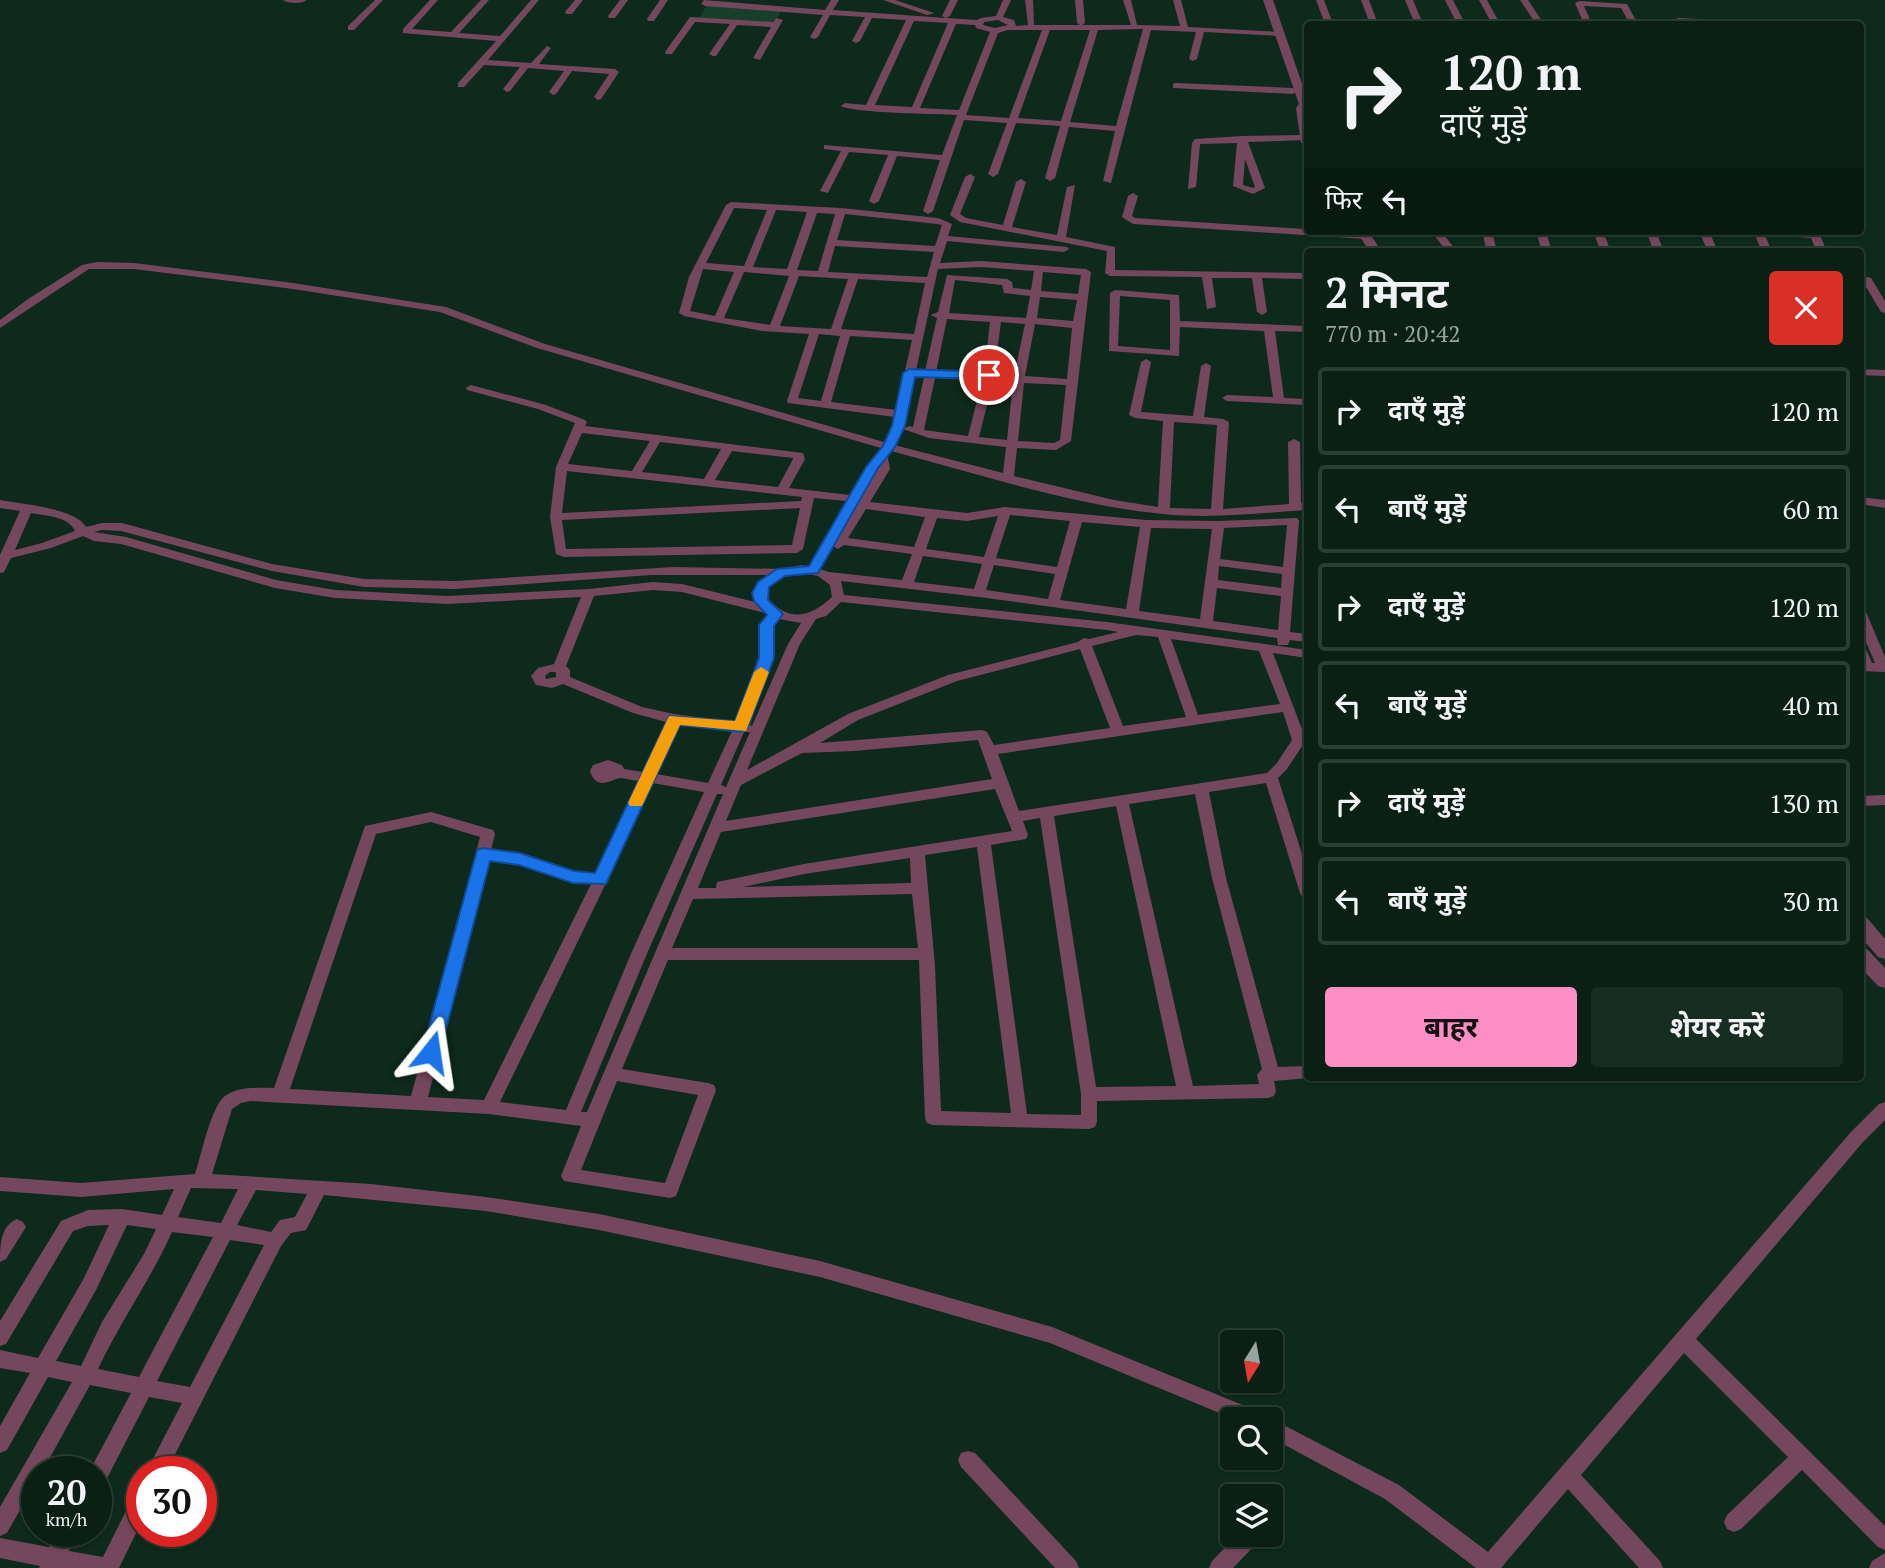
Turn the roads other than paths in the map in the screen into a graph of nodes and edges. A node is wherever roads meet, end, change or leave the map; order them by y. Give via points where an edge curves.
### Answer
1 (287, 0) edge
2 (303, 0) edge
3 (379, 0) edge
4 (434, 0) edge
5 (485, 0) edge
6 (535, 0) edge
7 (579, 0) edge
8 (624, 0) edge
9 (664, 0) edge
10 (791, 0) edge
11 (835, 0) edge
12 (887, 0) edge
13 (954, 0) edge
14 (1007, 0) edge
15 (1029, 0) edge
16 (1079, 0) edge
17 (1127, 0) edge
18 (1177, 0) edge
19 (1262, 0) edge
20 (1268, 0) edge
21 (1320, 0) edge
22 (1365, 0) edge
23 (1409, 0) edge
24 (1449, 0) edge
25 (1483, 0) edge
26 (1524, 0) edge
27 (706, 2) edge
28 (746, 3) edge
29 (902, 3) edge
30 (786, 9) junction
31 (569, 12) dead end
32 (828, 12) junction
33 (870, 15) junction
34 (612, 16) dead end
35 (911, 18) junction
36 (999, 18) junction
37 (651, 19) dead end
38 (693, 19) junction
39 (949, 19) junction
40 (1328, 21) edge
41 (1373, 21) edge
42 (1418, 21) edge
43 (1460, 21) edge
44 (1494, 21) edge
45 (1538, 21) edge
46 (1587, 21) edge
47 (1632, 21) edge
48 (1678, 21) edge
49 (1702, 21) edge
50 (735, 22) junction
51 (979, 23) junction
52 (1082, 23) junction
53 (1134, 23) junction
54 (1031, 24) junction
55 (776, 25) junction
56 (1011, 26) junction
57 (1095, 26) junction
58 (1184, 26) junction
59 (1047, 27) junction
60 (1148, 27) junction
61 (351, 28) dead end
62 (1201, 29) junction
63 (1275, 30) junction
64 (995, 31) junction
65 (452, 36) junction
66 (814, 37) dead end
67 (502, 39) junction
68 (856, 41) dead end
69 (547, 48) dead end
70 (669, 52) dead end
71 (713, 54) dead end
72 (757, 58) dead end
73 (1193, 59) dead end
74 (482, 62) junction
75 (529, 65) junction
76 (570, 68) junction
77 (461, 85) dead end
78 (1176, 86) dead end
79 (507, 89) dead end
80 (553, 92) dead end
81 (1300, 92) edge
82 (598, 97) dead end
83 (845, 106) dead end
84 (869, 107) junction
85 (915, 110) junction
86 (962, 115) junction
87 (1012, 120) junction
88 (1065, 124) junction
89 (1304, 127) edge
90 (1120, 129) junction
91 (1242, 139) junction
92 (1304, 140) edge
93 (827, 148) dead end
94 (846, 149) junction
95 (894, 153) junction
96 (945, 158) junction
97 (993, 174) dead end
98 (970, 177) dead end
99 (1049, 178) dead end
100 (1108, 181) dead end
101 (1021, 182) dead end
102 (1072, 187) dead end
103 (1191, 187) dead end
104 (825, 191) dead end
105 (1133, 196) dead end
106 (874, 201) dead end
107 (773, 207) junction
108 (813, 209) junction
109 (841, 211) junction
110 (928, 211) dead end
111 (1007, 229) junction
112 (1304, 231) edge
113 (943, 238) junction
114 (832, 243) junction
115 (1062, 244) junction
116 (939, 249) junction
117 (700, 266) junction
118 (934, 266) junction
119 (1038, 268) junction
120 (743, 269) junction
121 (793, 273) junction
122 (1207, 274) junction
123 (822, 275) junction
124 (1257, 275) junction
125 (854, 276) junction
126 (1304, 276) edge
127 (951, 277) junction
128 (931, 279) junction
129 (1867, 280) dead end
130 (1035, 293) junction
131 (1880, 294) edge
132 (1083, 298) junction
133 (1211, 307) dead end
134 (1885, 310) edge
135 (1262, 312) dead end
136 (924, 314) junction
137 (943, 316) junction
138 (996, 319) junction
139 (718, 320) junction
140 (1031, 321) junction
141 (1177, 324) junction
142 (0, 325) edge
143 (1078, 325) junction
144 (1269, 328) junction
145 (774, 329) junction
146 (1304, 329) edge
147 (815, 331) junction
148 (841, 332) junction
149 (919, 337) junction
150 (1146, 362) dead end
151 (1864, 365) edge
152 (1206, 366) dead end
153 (1885, 366) edge
154 (1864, 372) edge
155 (909, 373) junction
156 (1885, 373) edge
157 (928, 374) junction
158 (989, 375) junction
159 (1019, 378) junction
160 (1070, 382) junction
161 (471, 388) dead end
162 (1227, 398) dead end
163 (1279, 400) junction
164 (1304, 402) edge
165 (825, 405) junction
166 (1169, 418) junction
167 (899, 420) junction
168 (1198, 420) junction
169 (578, 429) junction
170 (918, 432) junction
171 (657, 438) junction
172 (973, 440) junction
173 (1294, 443) dead end
174 (1012, 444) junction
175 (729, 446) junction
176 (886, 452) junction
177 (562, 467) junction
178 (635, 475) junction
179 (1008, 477) junction
180 (708, 482) junction
181 (782, 489) junction
182 (807, 498) junction
183 (862, 501) junction
184 (1864, 501) edge
185 (0, 504) edge
186 (1885, 504) edge
187 (1301, 507) edge
188 (27, 509) junction
189 (1005, 511) junction
190 (1164, 511) junction
191 (932, 514) junction
192 (556, 517) junction
193 (1077, 518) junction
194 (1218, 519) junction
195 (1146, 524) junction
196 (81, 530) junction
197 (841, 541) junction
198 (180, 542) junction
199 (780, 550) junction
200 (918, 551) junction
201 (8, 555) junction
202 (227, 557) junction
203 (194, 560) junction
204 (989, 561) junction
205 (1214, 562) junction
206 (216, 566) junction
207 (273, 568) junction
208 (0, 569) edge
209 (1062, 571) junction
210 (1289, 571) junction
211 (785, 572) junction
212 (821, 573) junction
213 (244, 575) junction
214 (544, 580) junction
215 (1211, 583) junction
216 (907, 584) junction
217 (589, 593) junction
218 (979, 593) junction
219 (1287, 593) junction
220 (544, 595) junction
221 (838, 598) junction
222 (1053, 604) junction
223 (1111, 611) junction
224 (771, 612) junction
225 (1132, 614) junction
226 (812, 616) junction
227 (1864, 622) edge
228 (1206, 624) junction
229 (1107, 626) junction
230 (1136, 631) junction
231 (1163, 634) junction
232 (1283, 635) junction
233 (1304, 638) edge
234 (1084, 642) junction
235 (1264, 648) junction
236 (1283, 650) junction
237 (1304, 654) edge
238 (1864, 667) edge
239 (1288, 707) junction
240 (674, 719) junction
241 (1193, 719) junction
242 (1301, 723) edge
243 (740, 727) junction
244 (757, 729) junction
245 (1118, 730) junction
246 (800, 748) junction
247 (990, 750) junction
248 (617, 773) dead end
249 (648, 777) junction
250 (1271, 777) junction
251 (1000, 783) junction
252 (732, 788) junction
253 (714, 789) junction
254 (1201, 789) junction
255 (1121, 799) junction
256 (1885, 800) edge
257 (1864, 801) edge
258 (1046, 812) junction
259 (1014, 817) junction
260 (715, 828) junction
261 (984, 840) junction
262 (917, 851) junction
263 (483, 854) junction
264 (600, 880) junction
265 (1304, 883) edge
266 (919, 888) junction
267 (686, 894) junction
268 (1864, 928) edge
269 (1885, 952) edge
270 (663, 954) junction
271 (926, 954) junction
272 (1864, 958) edge
273 (1885, 981) edge
274 (1304, 1072) edge
275 (612, 1074) junction
276 (1272, 1075) junction
277 (1186, 1092) junction
278 (1089, 1094) junction
279 (280, 1095) junction
280 (418, 1102) junction
281 (489, 1107) junction
282 (1885, 1109) edge
283 (571, 1117) junction
284 (592, 1120) junction
285 (1020, 1120) junction
286 (194, 1181) junction
287 (251, 1182) junction
288 (0, 1184) edge
289 (319, 1187) junction
290 (122, 1217) junction
291 (167, 1225) junction
292 (17, 1227) dead end
293 (228, 1232) junction
294 (275, 1241) junction
295 (0, 1254) edge
296 (0, 1338) edge
297 (1684, 1340) junction
298 (0, 1359) edge
299 (43, 1368) junction
300 (85, 1377) junction
301 (145, 1388) junction
302 (196, 1397) junction
303 (1226, 1407) edge
304 (1283, 1434) edge
305 (0, 1444) edge
306 (108, 1456) edge
307 (165, 1456) edge
308 (1802, 1457) junction
309 (968, 1460) dead end
310 (1567, 1475) junction
311 (1734, 1522) dead end
312 (0, 1526) edge
313 (126, 1531) edge
314 (1885, 1540) edge
315 (60, 1547) edge
316 (1239, 1547) edge
317 (0, 1548) edge
318 (52, 1563) edge
319 (1885, 1563) edge
320 (1489, 1567) edge
321 (107, 1568) edge
322 (1069, 1568) edge
323 (1219, 1568) edge
324 (1653, 1568) edge
325 (1879, 1568) edge

1 - 2 street
3 - 61 street
4 - 65 street via 407,31
5 - 65 street
6 - 67 street
7 - 31 street
8 - 34 street
9 - 37 street
10 - 30 street
11 - 32 street
12 - 29 street
13 - 39 street
14 - 36 street
15 - 54 street
16 - 52 street
17 - 53 street
18 - 58 street
19 - 63 street
20 - 63 street
21 - 40 street
22 - 41 street
23 - 42 street
24 - 43 street
25 - 44 street
26 - 45 street
27 - 28 street
27 - 38 street
28 - 30 street
29 - 39 street
30 - 32 street
30 - 55 street
32 - 33 street
32 - 66 street
33 - 35 street
33 - 68 street
35 - 39 street
35 - 84 street
36 - 51 street
36 - 56 street
38 - 50 street
38 - 70 street
39 - 51 street
39 - 85 street
46 - 47 street via 1579,3 1624,6
48 - 49 street
50 - 55 street
50 - 71 street
51 - 64 street via 983,29
52 - 53 street
52 - 54 street
53 - 58 street
54 - 56 street
55 - 72 street
56 - 59 street
56 - 64 street
57 - 59 street
57 - 60 street
57 - 88 street
58 - 60 street
58 - 62 street
58 - 63 street
59 - 87 street
60 - 90 street
62 - 63 street
62 - 73 street
63 - 81 street
64 - 86 street
65 - 67 street
67 - 74 street
69 - 75 street
74 - 75 street
74 - 77 street
75 - 76 street
75 - 79 street
76 - 80 street
76 - 82 street via 615,72
78 - 81 street
81 - 89 street via 1296,103
83 - 84 street
84 - 85 street
85 - 86 street
86 - 87 street
86 - 96 street
87 - 88 street
87 - 97 street
88 - 90 street
88 - 99 street
90 - 100 street
91 - 91 street via 1260,188 1238,186
91 - 92 street
91 - 103 street via 1196,143
93 - 94 street
94 - 95 street
94 - 104 street
95 - 96 street
95 - 106 street
96 - 110 street
98 - 111 street via 954,215
101 - 111 street
102 - 115 street
105 - 112 street via 1127,217 1133,221
107 - 108 street
107 - 117 street via 731,205
107 - 120 street
108 - 109 street
108 - 121 street
109 - 113 street via 938,221 947,225
109 - 114 street
111 - 115 street
113 - 115 street
113 - 116 street
114 - 116 street
114 - 123 street
115 - 122 street via 1112,248 1110,273
116 - 118 street
117 - 120 street
117 - 139 street via 684,313
118 - 119 street
118 - 128 street
119 - 130 street
119 - 132 street via 1086,272
120 - 121 street
120 - 139 street
121 - 123 street
121 - 145 street
122 - 124 street
122 - 133 street
123 - 125 street
124 - 126 street
124 - 135 street
125 - 128 street
125 - 148 street
127 - 128 street
127 - 130 street via 1000,280 1007,282 1008,291
127 - 137 street
128 - 136 street
129 - 131 street
130 - 132 street
130 - 140 street
131 - 134 street
132 - 143 street
136 - 137 street
136 - 149 street
137 - 138 street
137 - 157 street
138 - 140 street
138 - 158 street
139 - 145 street
140 - 143 street
140 - 159 street
141 - 141 street via 1175,354 1113,349 1115,293 1175,297
141 - 144 street
142 - 176 street via 74,273 97,265 293,286 442,309 541,346
143 - 160 street
144 - 146 street
144 - 163 street
145 - 147 street
147 - 148 street
147 - 165 street via 792,401
148 - 149 street
148 - 165 street
149 - 155 street
150 - 166 street via 1135,415
151 - 153 street
152 - 168 street
154 - 156 street
155 - 157 street
155 - 167 street
157 - 158 street
157 - 170 street
158 - 159 street
158 - 172 street
159 - 160 street
159 - 174 street
160 - 174 street via 1063,445
161 - 169 street via 571,418 581,422
162 - 163 street
163 - 164 street
165 - 167 street
166 - 168 street
166 - 190 street
167 - 170 street
167 - 176 street
168 - 194 street via 1223,422
169 - 171 street
169 - 177 street
170 - 172 street
171 - 175 street
171 - 178 street
172 - 174 street
173 - 187 street
174 - 179 street
175 - 180 street
175 - 181 street via 799,455
176 - 179 street
176 - 183 street via 884,469
177 - 178 street
177 - 192 street
178 - 180 street
179 - 190 street via 1114,505
180 - 181 street
181 - 182 street
182 - 183 street
182 - 192 street
182 - 199 street via 797,549
183 - 191 street
183 - 197 street
183 - 212 street
184 - 186 street
185 - 188 street
187 - 194 street
188 - 196 street via 65,516
188 - 201 street
189 - 191 street via 967,517
189 - 193 street
189 - 204 street
190 - 194 street
191 - 200 street
192 - 199 street via 564,553
193 - 195 street
193 - 209 street
194 - 195 street
194 - 205 street
194 - 210 street via 1293,521
195 - 225 street
196 - 198 street via 116,526
196 - 201 street via 53,544
196 - 203 street
197 - 200 street
197 - 212 street
198 - 202 street
198 - 203 street
199 - 211 street
200 - 204 street
200 - 216 street
201 - 208 street
202 - 206 street
202 - 207 street
203 - 206 street
204 - 209 street
204 - 218 street
205 - 210 street
205 - 215 street
206 - 213 street
207 - 213 street
207 - 214 street via 364,583
209 - 222 street
210 - 219 street
211 - 212 street
211 - 214 street via 689,570
211 - 224 street via 771,578 760,593
212 - 216 street
212 - 221 street via 839,590
213 - 220 street via 335,594 391,598
214 - 220 street
215 - 219 street
215 - 228 street
216 - 218 street
217 - 220 street
217 - 224 street via 653,586 682,588
217 - 240 street via 561,673 638,710
218 - 222 street
219 - 232 street
221 - 226 street via 833,606
221 - 229 street
222 - 223 street
223 - 225 street
223 - 229 street
224 - 226 street
224 - 243 street via 766,625 767,658
225 - 228 street
226 - 244 street via 794,644
227 - 238 street via 1883,668
228 - 232 street
229 - 230 street
230 - 231 street
230 - 234 street
231 - 235 street
231 - 241 street
232 - 233 street
232 - 236 street
234 - 245 street
234 - 246 street via 953,678 853,717
235 - 236 street
235 - 239 street
236 - 237 street
239 - 241 street
239 - 242 street
240 - 243 street
240 - 249 street
241 - 245 street
242 - 250 street via 1299,740
243 - 244 street
243 - 253 street
244 - 252 street
245 - 247 street
246 - 247 street via 982,735
246 - 252 street
247 - 251 street
248 - 249 street
249 - 253 street
249 - 264 street
250 - 254 street
250 - 265 street
251 - 259 street
251 - 260 street
252 - 253 street
252 - 260 street
253 - 283 street
254 - 255 street
254 - 276 street via 1219,878
255 - 258 street
255 - 277 street
256 - 257 street
258 - 259 street
258 - 278 street
259 - 261 street via 1021,835
260 - 267 street
261 - 262 street
261 - 285 street
262 - 266 street
262 - 267 street
263 - 264 street
263 - 279 street via 488,834 431,817 370,830
263 - 280 street
264 - 281 street
266 - 267 street
266 - 271 street
267 - 270 street
268 - 269 street
270 - 271 street
270 - 275 street
271 - 285 street via 933,1118
272 - 273 street
274 - 276 street
275 - 284 street
275 - 284 street via 708,1090 670,1191 570,1176
276 - 277 street via 1265,1075 1268,1091
277 - 278 street
278 - 285 street via 1089,1122
279 - 280 street
279 - 286 street via 230,1099
280 - 281 street
281 - 283 street
282 - 297 street
283 - 284 street
286 - 287 street
286 - 288 street via 81,1190
286 - 291 street
287 - 289 street
287 - 293 street
289 - 294 street via 300,1225 286,1225
289 - 303 street via 599,1222 820,1269 1052,1335
290 - 291 street
290 - 296 street via 88,1218 67,1226
290 - 299 street
291 - 293 street
291 - 300 street
292 - 295 street
293 - 294 street
293 - 301 street
294 - 302 street
297 - 308 street
297 - 310 street
298 - 299 street
299 - 300 street
299 - 305 street
300 - 301 street
300 - 312 street
301 - 302 street
301 - 306 street
302 - 307 street
304 - 320 street via 1392,1492
308 - 311 street
308 - 314 street
309 - 322 street
310 - 320 street
310 - 324 street
313 - 321 street
315 - 318 street
316 - 323 street
317 - 318 street
318 - 321 street
319 - 325 street

